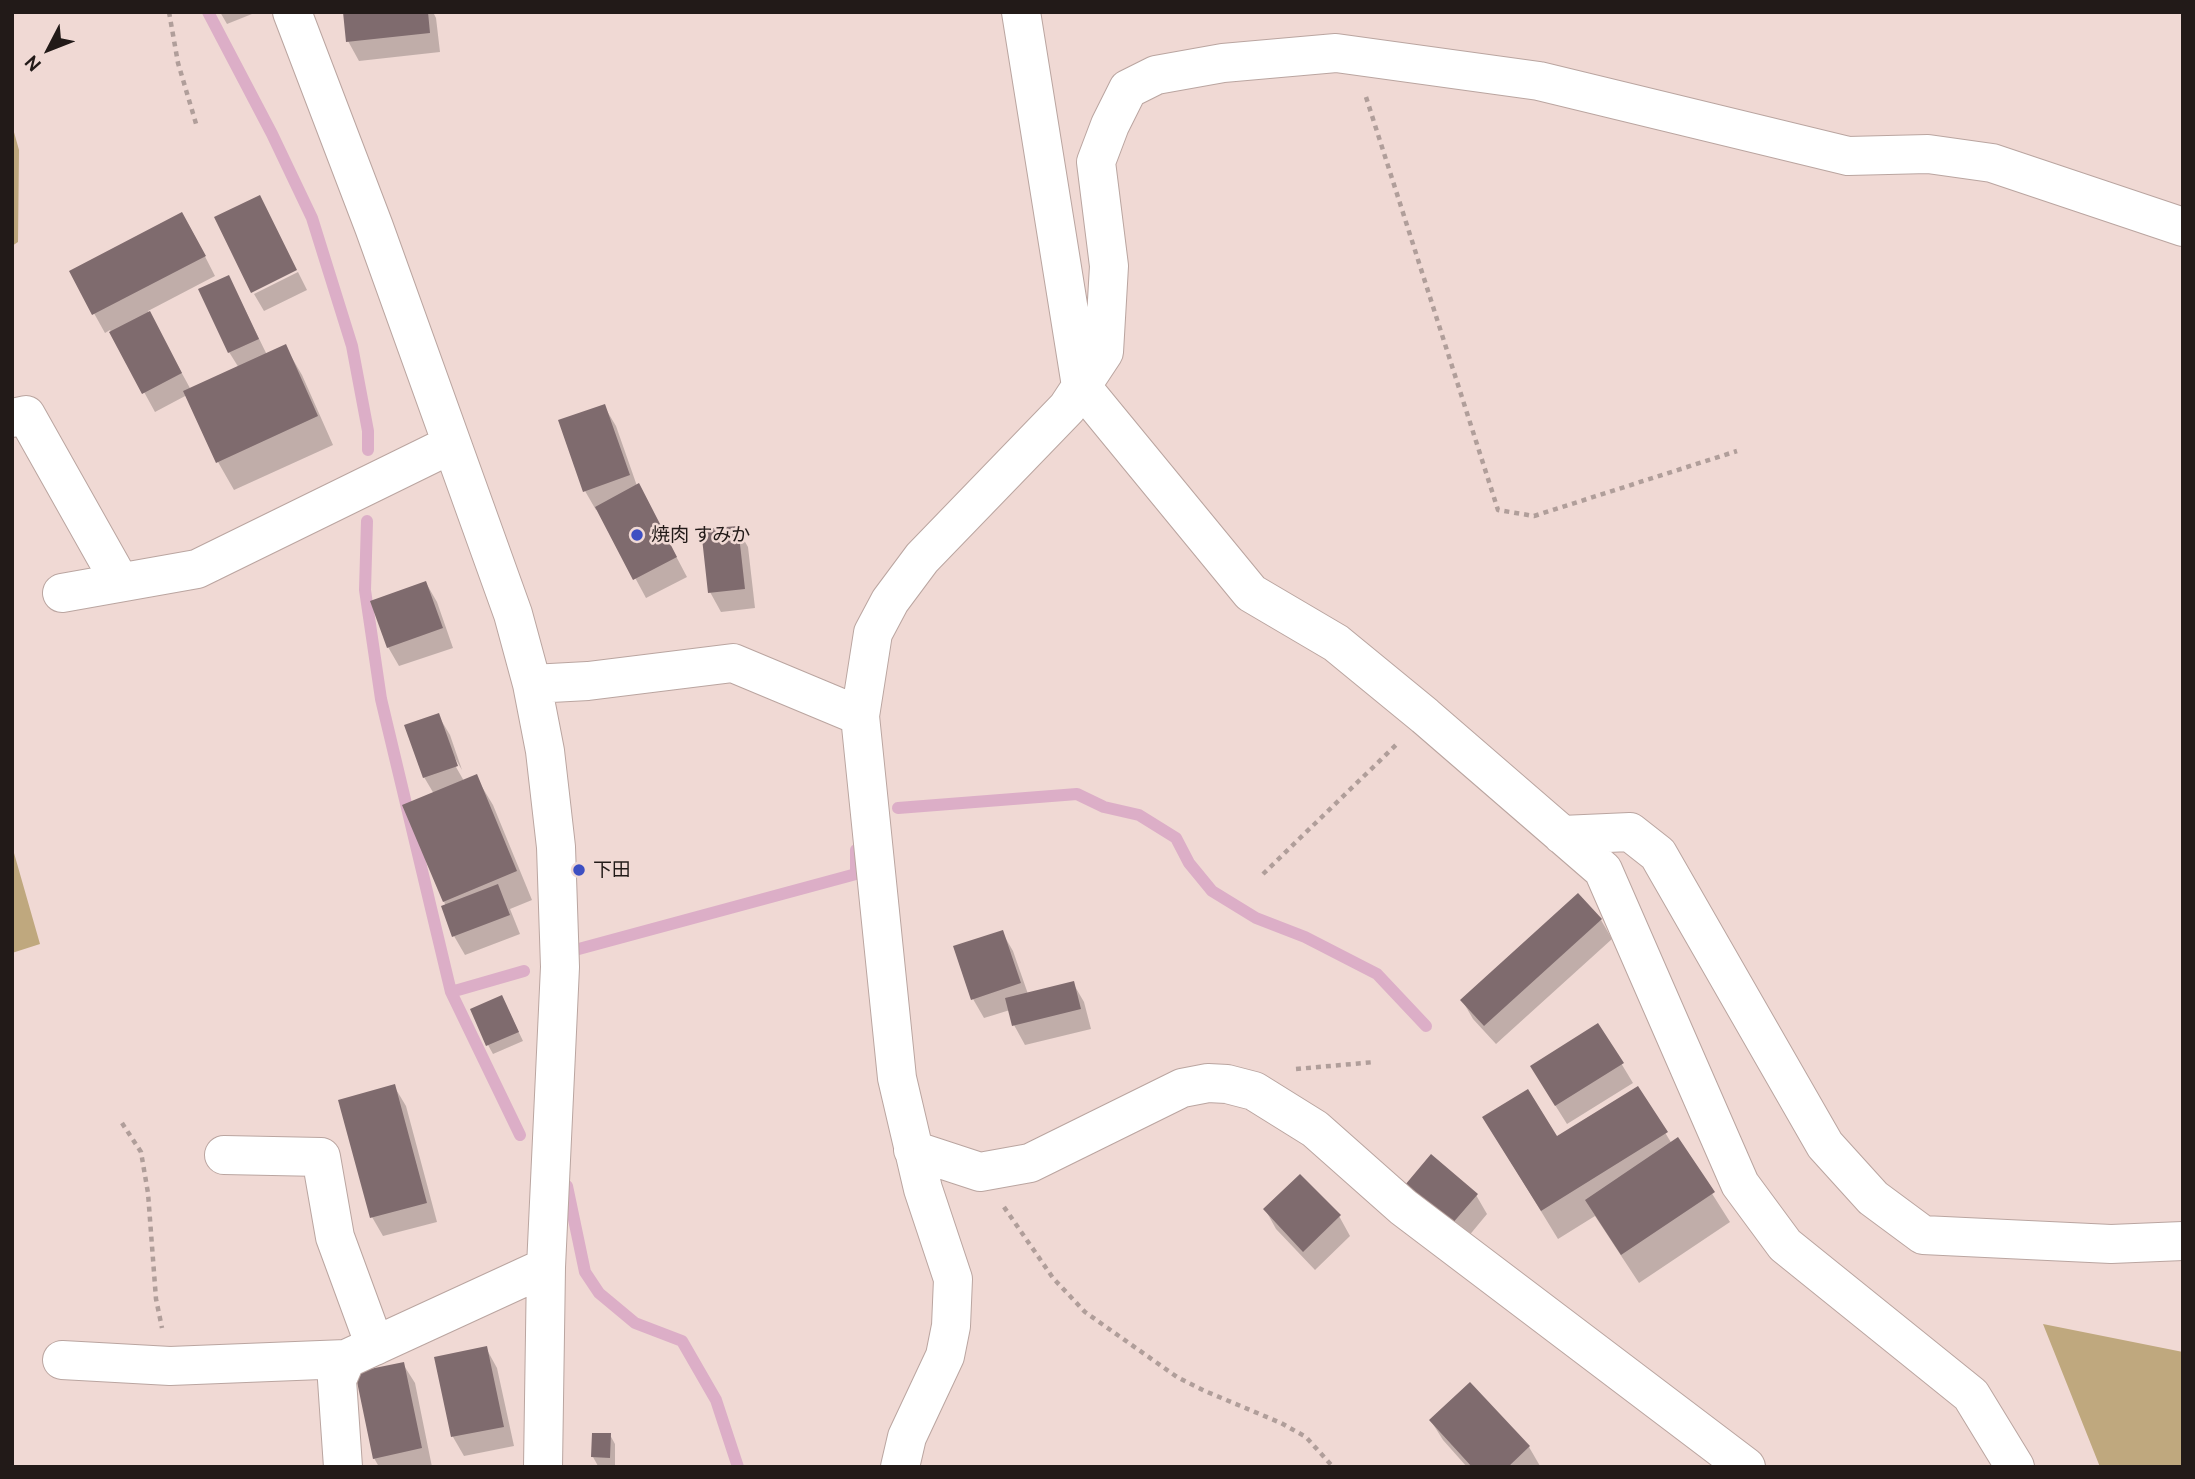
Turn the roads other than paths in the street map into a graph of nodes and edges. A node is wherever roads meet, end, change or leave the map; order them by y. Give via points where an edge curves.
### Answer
1 (292, 12) edge
2 (1021, 12) edge
3 (2183, 227) edge
4 (1082, 386) junction
5 (12, 418) edge
6 (452, 444) junction
7 (120, 582) junction
8 (62, 593) dead end
9 (532, 684) junction
10 (860, 716) junction
11 (1562, 835) junction
12 (913, 1150) junction
13 (224, 1155) dead end
14 (2183, 1241) edge
15 (546, 1267) junction
16 (361, 1353) junction
17 (62, 1360) dead end
18 (343, 1467) edge
19 (542, 1467) edge
20 (900, 1467) edge
21 (1746, 1467) edge
22 (2015, 1467) edge

1 - 6 street
2 - 4 street
3 - 4 street via 1993,163 1928,154 1848,156 1539,81 1335,53 1223,63 1156,75 1128,89 1110,125 1096,162 1109,266 1104,352
4 - 10 street via 1067,408 922,558 890,601 873,633
4 - 11 street via 1251,593 1336,643
5 - 7 street via 26,415
6 - 7 street via 197,569
6 - 9 street via 513,614
7 - 8 street
9 - 10 street via 733,663
9 - 15 street via 556,847 560,967
10 - 12 street via 897,1078
11 - 14 street via 1630,832 1658,854 1825,1145 1873,1198 1923,1235 2110,1244
11 - 22 street via 1603,870 1740,1184 1786,1245 1971,1395
12 - 20 street via 953,1279 945,1356 907,1437
12 - 21 street via 980,1172 1030,1163 1182,1088 1218,1083 1254,1091 1315,1129 1403,1208
13 - 16 street via 321,1157
15 - 16 street
15 - 19 street
16 - 17 street via 170,1366
16 - 18 street via 337,1380

